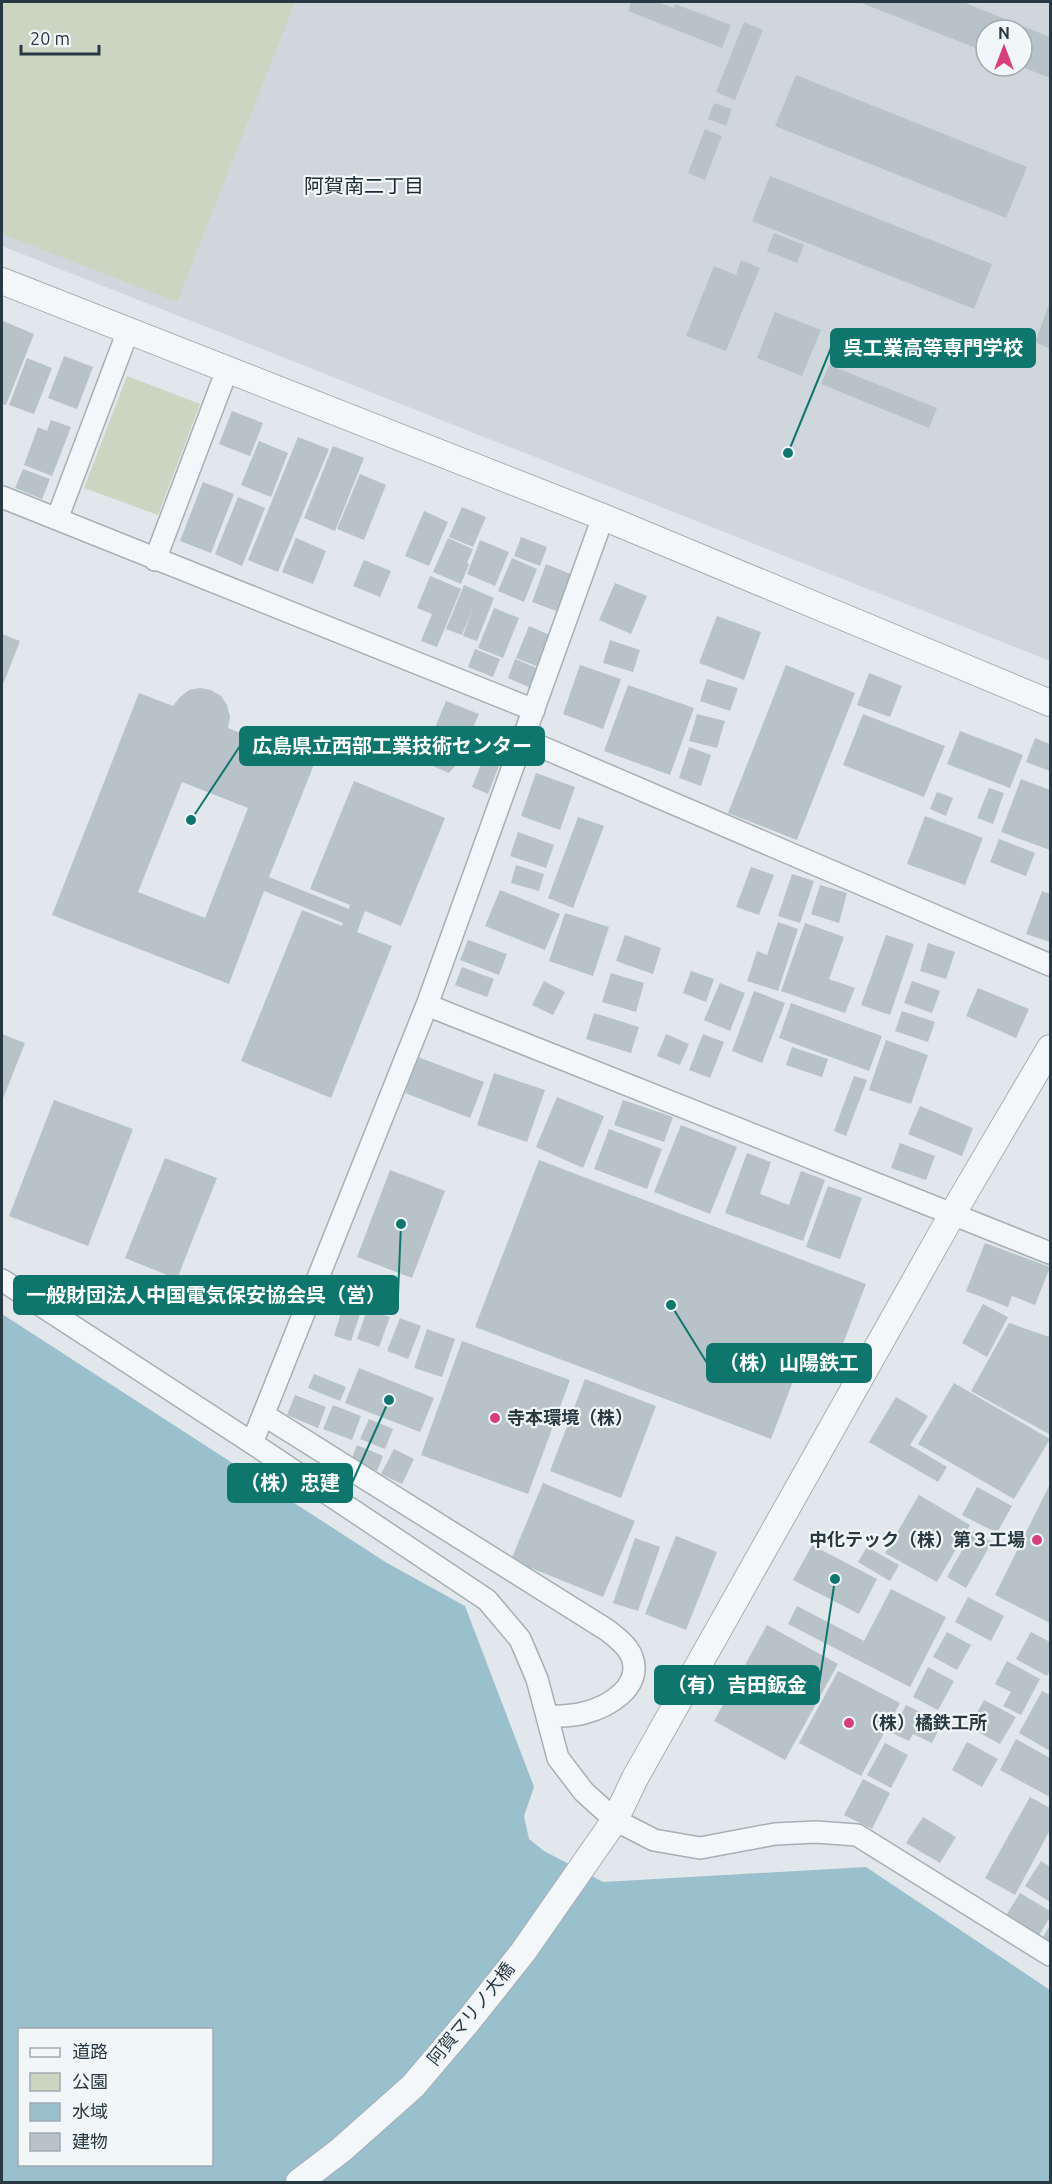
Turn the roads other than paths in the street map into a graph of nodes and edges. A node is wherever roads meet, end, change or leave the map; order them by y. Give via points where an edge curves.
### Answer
1 (2, 281) edge
2 (128, 331) junction
3 (227, 370) junction
4 (2, 497) edge
5 (603, 518) junction
6 (57, 519) junction
7 (155, 560) junction
8 (1050, 704) edge
9 (534, 710) junction
10 (523, 739) junction
11 (1050, 965) edge
12 (427, 1005) junction
13 (1050, 1048) edge
14 (953, 1214) junction
15 (1050, 1253) edge
16 (2, 1280) edge
17 (264, 1415) junction
18 (252, 1443) junction
19 (547, 1717) junction
20 (615, 1820) junction
21 (1050, 1955) edge
22 (298, 2182) edge

1 - 2 street
2 - 3 street
2 - 6 street
3 - 5 street
3 - 7 street
4 - 6 street
5 - 8 street
5 - 9 street
6 - 7 street
7 - 9 street
9 - 10 street
10 - 11 street
10 - 12 street
12 - 14 street
12 - 17 street
13 - 14 street, 阿賀マリノ大橋
14 - 15 street
14 - 20 street, 阿賀マリノ大橋
16 - 18 street
17 - 18 street
17 - 19 street via 607,1630 623,1644 632,1656 634,1672 621,1696 583,1714
18 - 19 street via 487,1600 520,1639
19 - 20 street via 558,1758 584,1792
20 - 21 street via 654,1840 700,1848 775,1834 857,1835
20 - 22 street, 阿賀マリノ大橋 via 522,1952 413,2086

